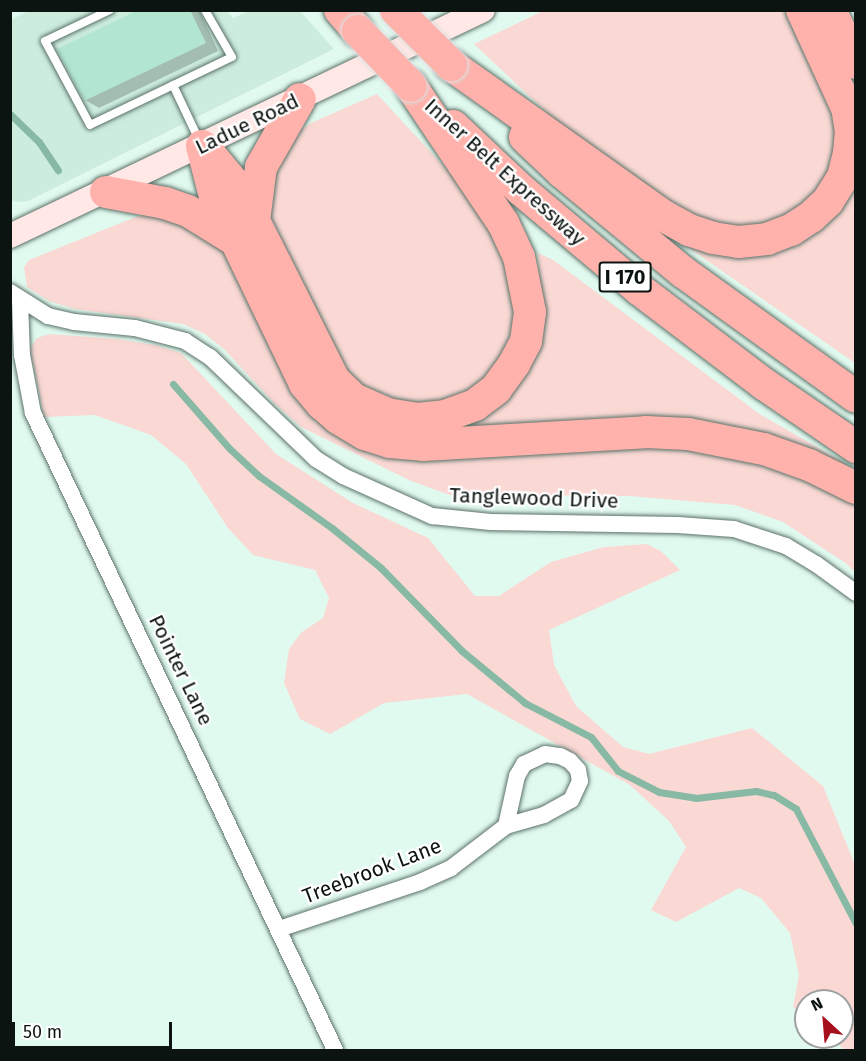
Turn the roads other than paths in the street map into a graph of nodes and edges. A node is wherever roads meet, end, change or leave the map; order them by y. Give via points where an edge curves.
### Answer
1 (110, 10) edge
2 (205, 10) edge
3 (396, 10) edge
4 (483, 10) edge
5 (802, 10) edge
6 (830, 10) edge
7 (349, 21) edge
8 (855, 63) edge
9 (451, 65) junction
10 (173, 85) junction
11 (411, 86) junction
12 (300, 99) junction
13 (202, 146) junction
14 (106, 192) junction
15 (245, 232) junction
16 (11, 235) edge
17 (15, 297) edge
18 (855, 397) edge
19 (855, 447) edge
20 (855, 488) edge
21 (855, 593) edge
22 (506, 826) junction
23 (279, 929) junction
24 (335, 1050) edge

1 - 10 lane via 45,41 90,125
2 - 10 lane via 232,57
3 - 9 highway, Inner Belt Expressway / I 170, bridge
4 - 12 main road, Ladue Road
5 - 9 highway via 847,108 852,132 849,153 843,177 828,201 791,230 767,239 739,242 713,238 680,225
6 - 8 highway
7 - 11 highway, Inner Belt Expressway / I 170, bridge
9 - 18 highway, Inner Belt Expressway / I 170 via 562,172 666,258
10 - 13 lane
11 - 15 highway via 503,224 519,257 530,312 526,341 496,389 475,405 445,416 417,418 387,414 354,399 334,380
11 - 19 highway, Inner Belt Expressway / I 170 via 520,189 640,290
12 - 13 main road, Ladue Road
12 - 15 highway via 261,167
13 - 14 main road, Ladue Road
13 - 15 highway via 237,187
14 - 15 highway via 165,203
14 - 16 main road, Ladue Road
15 - 20 highway via 305,384 338,418 365,434 390,442 423,445 646,432 688,434 764,449
17 - 21 street, Tanglewood Drive via 48,316 135,328 185,341 210,357 316,459 343,476 432,516 491,522 734,529 786,546
17 - 23 street, Pointer Lane via 33,412
22 - 22 street, Treebrook Lane via 524,764 545,754 570,761 580,781 571,801 544,816
22 - 23 street, Treebrook Lane via 466,858 420,882
23 - 24 street, Pointer Lane

